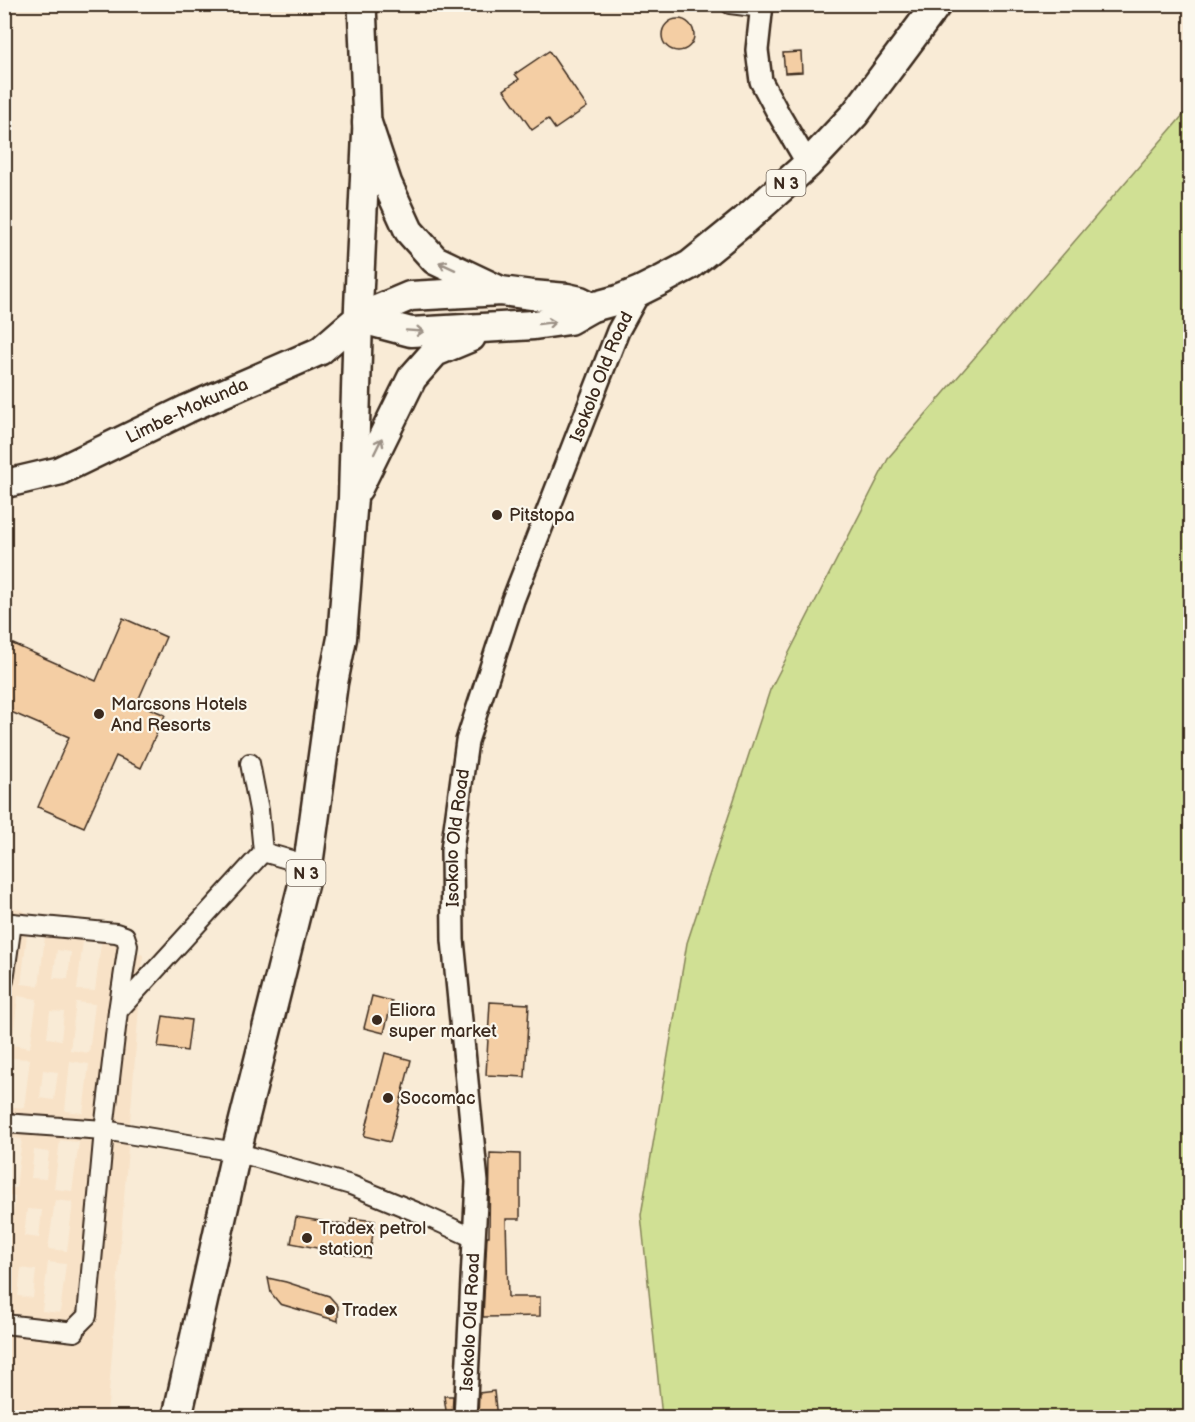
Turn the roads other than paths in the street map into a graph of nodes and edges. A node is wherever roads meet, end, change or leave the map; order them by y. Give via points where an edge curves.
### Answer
1 (362, 4) edge
2 (730, 4) edge
3 (937, 4) edge
4 (762, 6) edge
5 (367, 123) junction
6 (808, 164) junction
7 (501, 291) junction
8 (640, 291) junction
9 (592, 307) junction
10 (358, 318) junction
11 (499, 326) junction
12 (4, 484) edge
13 (353, 498) junction
14 (250, 763) dead end
15 (263, 852) junction
16 (308, 864) junction
17 (8, 923) edge
18 (4, 980) edge
19 (118, 1011) junction
20 (4, 1123) edge
21 (104, 1130) junction
22 (236, 1152) junction
23 (474, 1238) junction
24 (4, 1324) edge
25 (177, 1418) edge
26 (465, 1418) edge

1 - 5 main road
2 - 4 street
3 - 6 highway, N 3 via 855,114
4 - 6 street via 757,50 761,81
7 -> 5 highway via 435,260 410,231 387,183
5 - 10 main road
6 - 8 highway, N 3 via 690,265
7 - 9 highway via 567,298
7 - 10 highway via 410,296
8 - 9 highway, N 3
8 - 23 street, Isokolo Old Road via 618,331 513,600 467,741 452,850 453,940 477,1182
11 -> 9 highway, N 3 via 569,320
10 -> 11 highway, N 3 via 411,332
10 - 12 main road, Limbe-Mokunda via 320,351 59,471
10 - 13 highway, N 3
13 -> 11 highway via 412,378 435,352
13 - 16 highway, N 3 via 342,638
14 - 15 street
15 - 16 street
15 - 19 street
16 - 22 highway, N 3
17 - 18 street
17 - 19 street via 125,936 128,945
19 - 21 street
20 - 21 street
21 - 22 street
21 - 24 street via 87,1316 75,1332
22 - 23 street via 351,1185
22 - 25 highway, N 3
23 - 26 street, Isokolo Old Road

